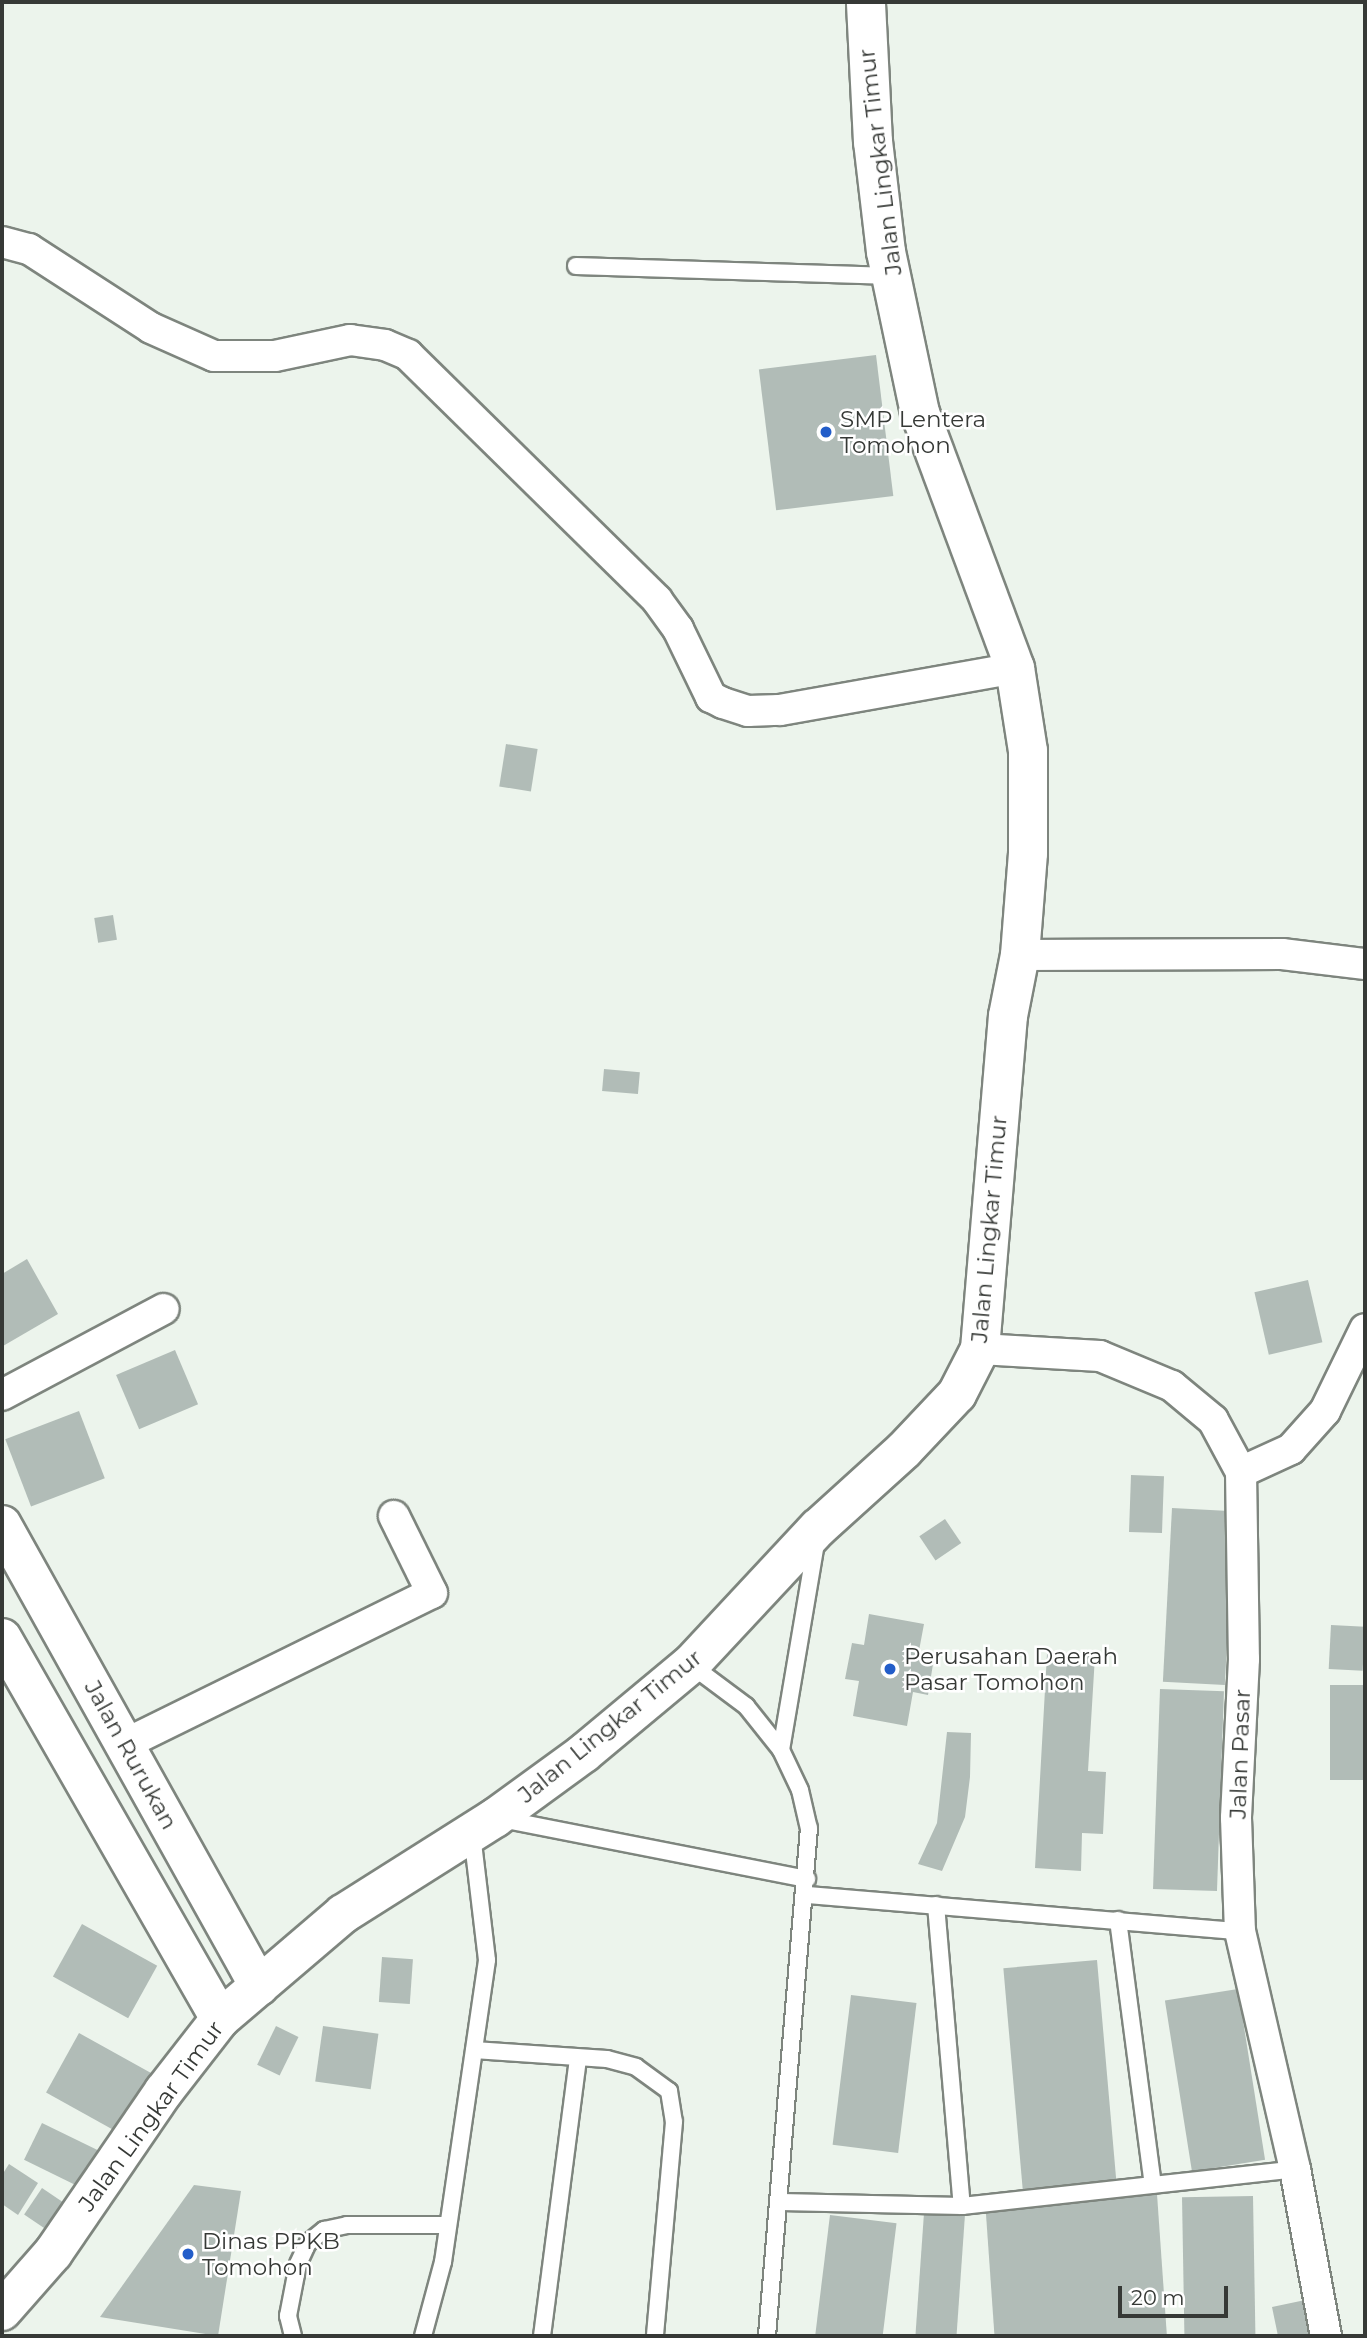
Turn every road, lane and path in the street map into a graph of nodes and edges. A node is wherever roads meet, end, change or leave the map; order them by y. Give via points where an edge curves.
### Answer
1 (866, 2) edge
2 (2, 242) edge
3 (576, 266) dead end
4 (891, 276) junction
5 (1015, 668) junction
6 (1020, 955) junction
7 (1365, 964) edge
8 (164, 1309) dead end
9 (1365, 1329) edge
10 (980, 1349) junction
11 (2, 1395) edge
12 (1241, 1472) junction
13 (394, 1516) dead end
14 (2, 1525) edge
15 (818, 1528) junction
16 (2, 1638) edge
17 (691, 1664) junction
18 (125, 1744) junction
19 (781, 1750) junction
20 (484, 1826) junction
21 (807, 1887) junction
22 (936, 1905) junction
23 (1118, 1920) junction
24 (1240, 1931) junction
25 (259, 1986) junction
26 (220, 2019) junction
27 (474, 2050) junction
28 (578, 2058) junction
29 (1295, 2169) junction
30 (1153, 2185) junction
31 (781, 2202) junction
32 (962, 2206) junction
33 (449, 2225) junction
34 (2, 2311) edge
35 (293, 2336) edge
36 (423, 2336) edge
37 (542, 2336) edge
38 (655, 2336) edge
39 (767, 2336) edge
40 (1326, 2336) edge

1 - 4 main road, Jalan Lingkar Timur via 873,142
2 - 5 street via 29,249 151,328 214,356 275,356 350,340 386,345 408,355 657,600 678,629 705,687 723,703 748,711 780,710
3 - 4 lane
4 - 5 main road, Jalan Lingkar Timur via 920,413
5 - 6 main road, Jalan Lingkar Timur via 1028,751 1028,853
6 - 7 street via 1282,954
6 - 10 main road, Jalan Lingkar Timur via 1008,1016
8 - 11 street
9 - 12 street via 1325,1411 1291,1449
10 - 12 street, Jalan Pasar via 1100,1356 1172,1386 1213,1420
10 - 15 main road, Jalan Lingkar Timur via 957,1394
12 - 24 street, Jalan Pasar via 1244,1658 1236,1818
13 - 18 street via 432,1593
14 - 18 main road, Jalan Rurukan
15 - 17 main road, Jalan Lingkar Timur
15 - 19 lane
16 - 26 main road
17 - 19 lane via 746,1706
17 - 20 main road, Jalan Lingkar Timur via 584,1753
18 - 25 main road, Jalan Rurukan
19 - 21 lane via 800,1790 809,1828
20 - 21 lane
20 - 25 main road, Jalan Lingkar Timur via 343,1914
20 - 27 lane via 487,1960
21 - 22 lane
21 - 31 lane
22 - 23 lane
22 - 32 lane
23 - 24 lane
23 - 30 lane
24 - 29 street, Jalan Pasar
25 - 26 main road, Jalan Lingkar Timur
26 - 34 main road, Jalan Lingkar Timur via 164,2091 53,2253
27 - 28 lane
27 - 33 lane
28 - 37 lane
28 - 38 lane via 636,2067 669,2091 673,2104
29 - 30 lane
29 - 40 street, Jalan Pasar
30 - 32 lane
31 - 32 lane
31 - 39 lane
33 - 35 lane via 347,2224 324,2230 308,2243 298,2264 288,2316
33 - 36 lane

